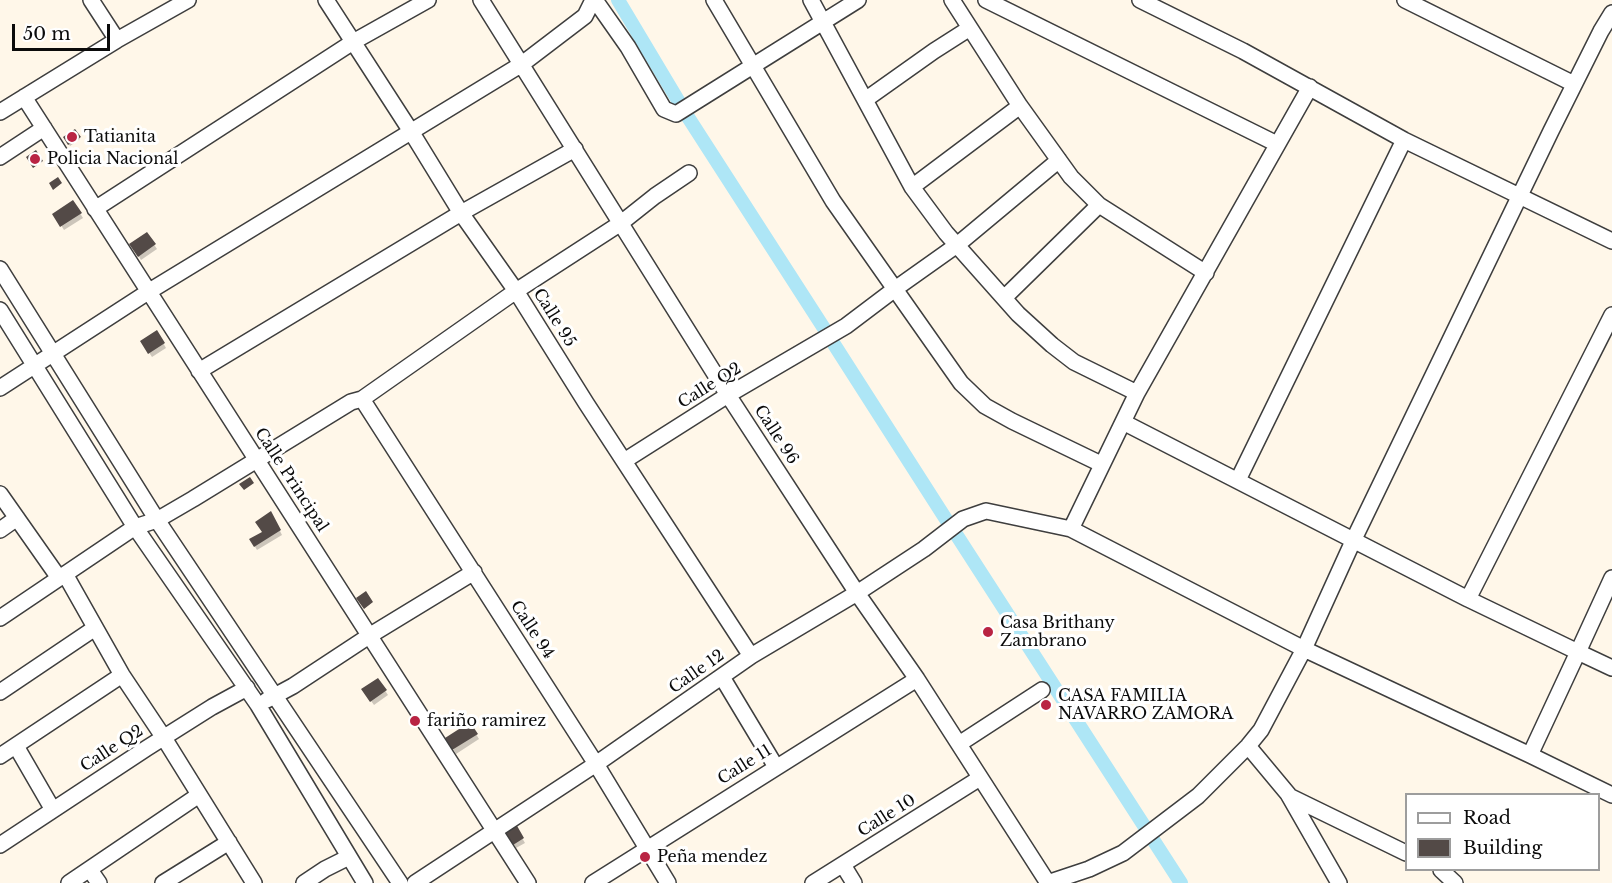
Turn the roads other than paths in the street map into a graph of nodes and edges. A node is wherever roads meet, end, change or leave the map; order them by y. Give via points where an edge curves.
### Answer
1 (91, 0) edge
2 (188, 0) edge
3 (326, 0) edge
4 (428, 0) edge
5 (482, 0) edge
6 (594, 0) edge
7 (714, 0) edge
8 (811, 0) edge
9 (858, 0) edge
10 (952, 0) edge
11 (986, 0) edge
12 (1140, 0) edge
13 (1405, 0) edge
14 (1612, 13) edge
15 (823, 22) junction
16 (970, 28) junction
17 (117, 40) junction
18 (353, 42) junction
19 (522, 64) junction
20 (751, 66) junction
21 (1574, 84) junction
22 (1310, 87) junction
23 (24, 97) junction
24 (865, 100) junction
25 (1020, 106) junction
26 (0, 112) edge
27 (44, 128) junction
28 (412, 133) junction
29 (1404, 140) junction
30 (1276, 144) junction
31 (574, 149) junction
32 (0, 157) edge
33 (1059, 160) junction
34 (689, 173) dead end
35 (912, 188) junction
36 (1519, 197) junction
37 (1100, 205) junction
38 (95, 209) junction
39 (461, 213) junction
40 (621, 223) junction
41 (1612, 241) edge
42 (957, 245) junction
43 (0, 269) edge
44 (1206, 273) junction
45 (895, 289) junction
46 (148, 291) junction
47 (516, 291) junction
48 (1004, 298) junction
49 (0, 310) edge
50 (1612, 315) edge
51 (52, 354) junction
52 (34, 366) junction
53 (199, 371) junction
54 (0, 388) edge
55 (1137, 393) junction
56 (728, 395) junction
57 (362, 399) junction
58 (1123, 422) junction
59 (624, 461) junction
60 (257, 462) junction
61 (1101, 464) junction
62 (1238, 480) junction
63 (0, 494) edge
64 (17, 518) junction
65 (157, 520) junction
66 (135, 527) junction
67 (1071, 529) junction
68 (0, 530) edge
69 (1354, 539) junction
70 (474, 572) junction
71 (62, 576) junction
72 (1612, 578) edge
73 (857, 593) junction
74 (1468, 599) junction
75 (0, 618) edge
76 (95, 628) junction
77 (369, 636) junction
78 (1304, 649) junction
79 (1578, 652) junction
80 (751, 657) junction
81 (1612, 668) edge
82 (122, 675) junction
83 (722, 676) junction
84 (917, 679) junction
85 (247, 688) junction
86 (1042, 690) dead end
87 (0, 693) edge
88 (274, 696) junction
89 (258, 705) junction
90 (164, 738) junction
91 (959, 744) junction
92 (16, 746) junction
93 (1248, 746) junction
94 (1530, 754) junction
95 (0, 756) edge
96 (596, 764) junction
97 (776, 767) junction
98 (980, 778) junction
99 (199, 795) junction
100 (1612, 795) edge
101 (1289, 796) junction
102 (53, 810) junction
103 (494, 830) junction
104 (229, 842) junction
105 (0, 845) edge
106 (647, 848) junction
107 (1405, 851) edge
108 (349, 857) junction
109 (843, 865) junction
110 (1089, 869) junction
111 (90, 870) junction
112 (1442, 871) edge
113 (69, 883) edge
114 (99, 883) edge
115 (164, 883) edge
116 (254, 883) edge
117 (304, 883) edge
118 (365, 883) edge
119 (400, 883) edge
120 (415, 883) edge
121 (528, 883) edge
122 (593, 883) edge
123 (668, 883) edge
124 (813, 883) edge
125 (854, 883) edge
126 (1048, 883) edge
127 (1079, 883) edge
128 (1339, 883) edge
129 (1455, 883) edge

1 - 17 street
2 - 17 street
3 - 18 street, Calle 95
4 - 18 street
5 - 19 street, Calle 96
6 - 19 street via 585,16
6 - 20 street via 669,112 676,114
7 - 20 street
8 - 15 street
9 - 15 street
10 - 16 street
11 - 30 street
12 - 22 street
13 - 21 street
14 - 21 street
15 - 20 street
15 - 24 street
16 - 24 street
16 - 25 street
17 - 23 street
18 - 28 street, Calle 95
18 - 38 street
19 - 28 street
19 - 31 street, Calle 96
20 - 45 street via 833,201
21 - 36 street
22 - 29 street
22 - 30 street
23 - 26 street
23 - 27 street, Calle Principal
24 - 35 street
25 - 33 street
25 - 35 street
27 - 32 street
27 - 38 street, Calle Principal
28 - 39 street, Calle 95
28 - 46 street
29 - 36 street
29 - 62 street
30 - 44 street
31 - 39 street
31 - 40 street, Calle 96
33 - 37 street
33 - 42 street, Calle Q2
34 - 40 street
35 - 42 street
36 - 41 street
36 - 69 street
37 - 44 street
37 - 48 street
38 - 46 street, Calle Principal
39 - 47 street, Calle 95
39 - 53 street
40 - 47 street
40 - 56 street, Calle 96
42 - 45 street, Calle Q2
42 - 48 street
43 - 51 street
44 - 55 street
45 - 56 street, Calle Q2 via 846,326
45 - 61 street via 961,383 985,406
46 - 51 street
46 - 53 street, Calle Principal
47 - 57 street
47 - 59 street, Calle 95
48 - 55 street via 1074,362
49 - 52 street
50 - 74 street
51 - 52 street
51 - 65 street
52 - 54 street
52 - 66 street
53 - 60 street, Calle Principal
55 - 58 street
56 - 59 street, Calle Q2
56 - 73 street, Calle 96
57 - 60 street via 351,402
57 - 70 street, Calle 94
58 - 61 street
58 - 62 street
59 - 80 street, Calle 95
60 - 65 street
60 - 77 street, Calle Principal
61 - 67 street
62 - 69 street
63 - 64 street
64 - 68 street
64 - 71 street
65 - 66 street
65 - 88 street
66 - 71 street
66 - 85 street
67 - 73 street, Calle 12 via 986,511 963,519
67 - 78 street, Calle 12
69 - 74 street
69 - 78 street
70 - 77 street
70 - 96 street, Calle 94
71 - 75 street
71 - 76 street
72 - 79 street
73 - 80 street, Calle 12
73 - 84 street, Calle 96
74 - 79 street
76 - 82 street
76 - 87 street
77 - 88 street
77 - 103 street, Calle Principal
78 - 93 street via 1261,730
78 - 94 street, Calle 12
79 - 81 street
79 - 94 street
80 - 83 street, Calle 12
82 - 90 street
82 - 92 street
83 - 96 street, Calle 12
83 - 97 street
84 - 91 street, Calle 96
84 - 97 street, Calle 11
85 - 89 street
85 - 90 street, Calle Q2
86 - 91 street
88 - 89 street
88 - 119 street
89 - 108 street
90 - 99 street
90 - 102 street, Calle Q2
91 - 98 street, Calle 96
92 - 95 street
92 - 102 street
93 - 101 street
93 - 110 street via 1170,819 1123,853
94 - 100 street, Calle 12
96 - 103 street, Calle 12
96 - 106 street, Calle 94
97 - 106 street, Calle 11
98 - 109 street, Calle 10
98 - 126 street, Calle 96
99 - 104 street
99 - 111 street
101 - 107 street
101 - 128 street
102 - 105 street, Calle Q2
103 - 120 street, Calle 12
103 - 121 street, Calle Principal
104 - 115 street
104 - 116 street
106 - 122 street, Calle 11
106 - 123 street, Calle 94
108 - 117 street
108 - 118 street
109 - 124 street, Calle 10
109 - 125 street
110 - 126 street
110 - 127 street
111 - 113 street
111 - 114 street
112 - 129 street

